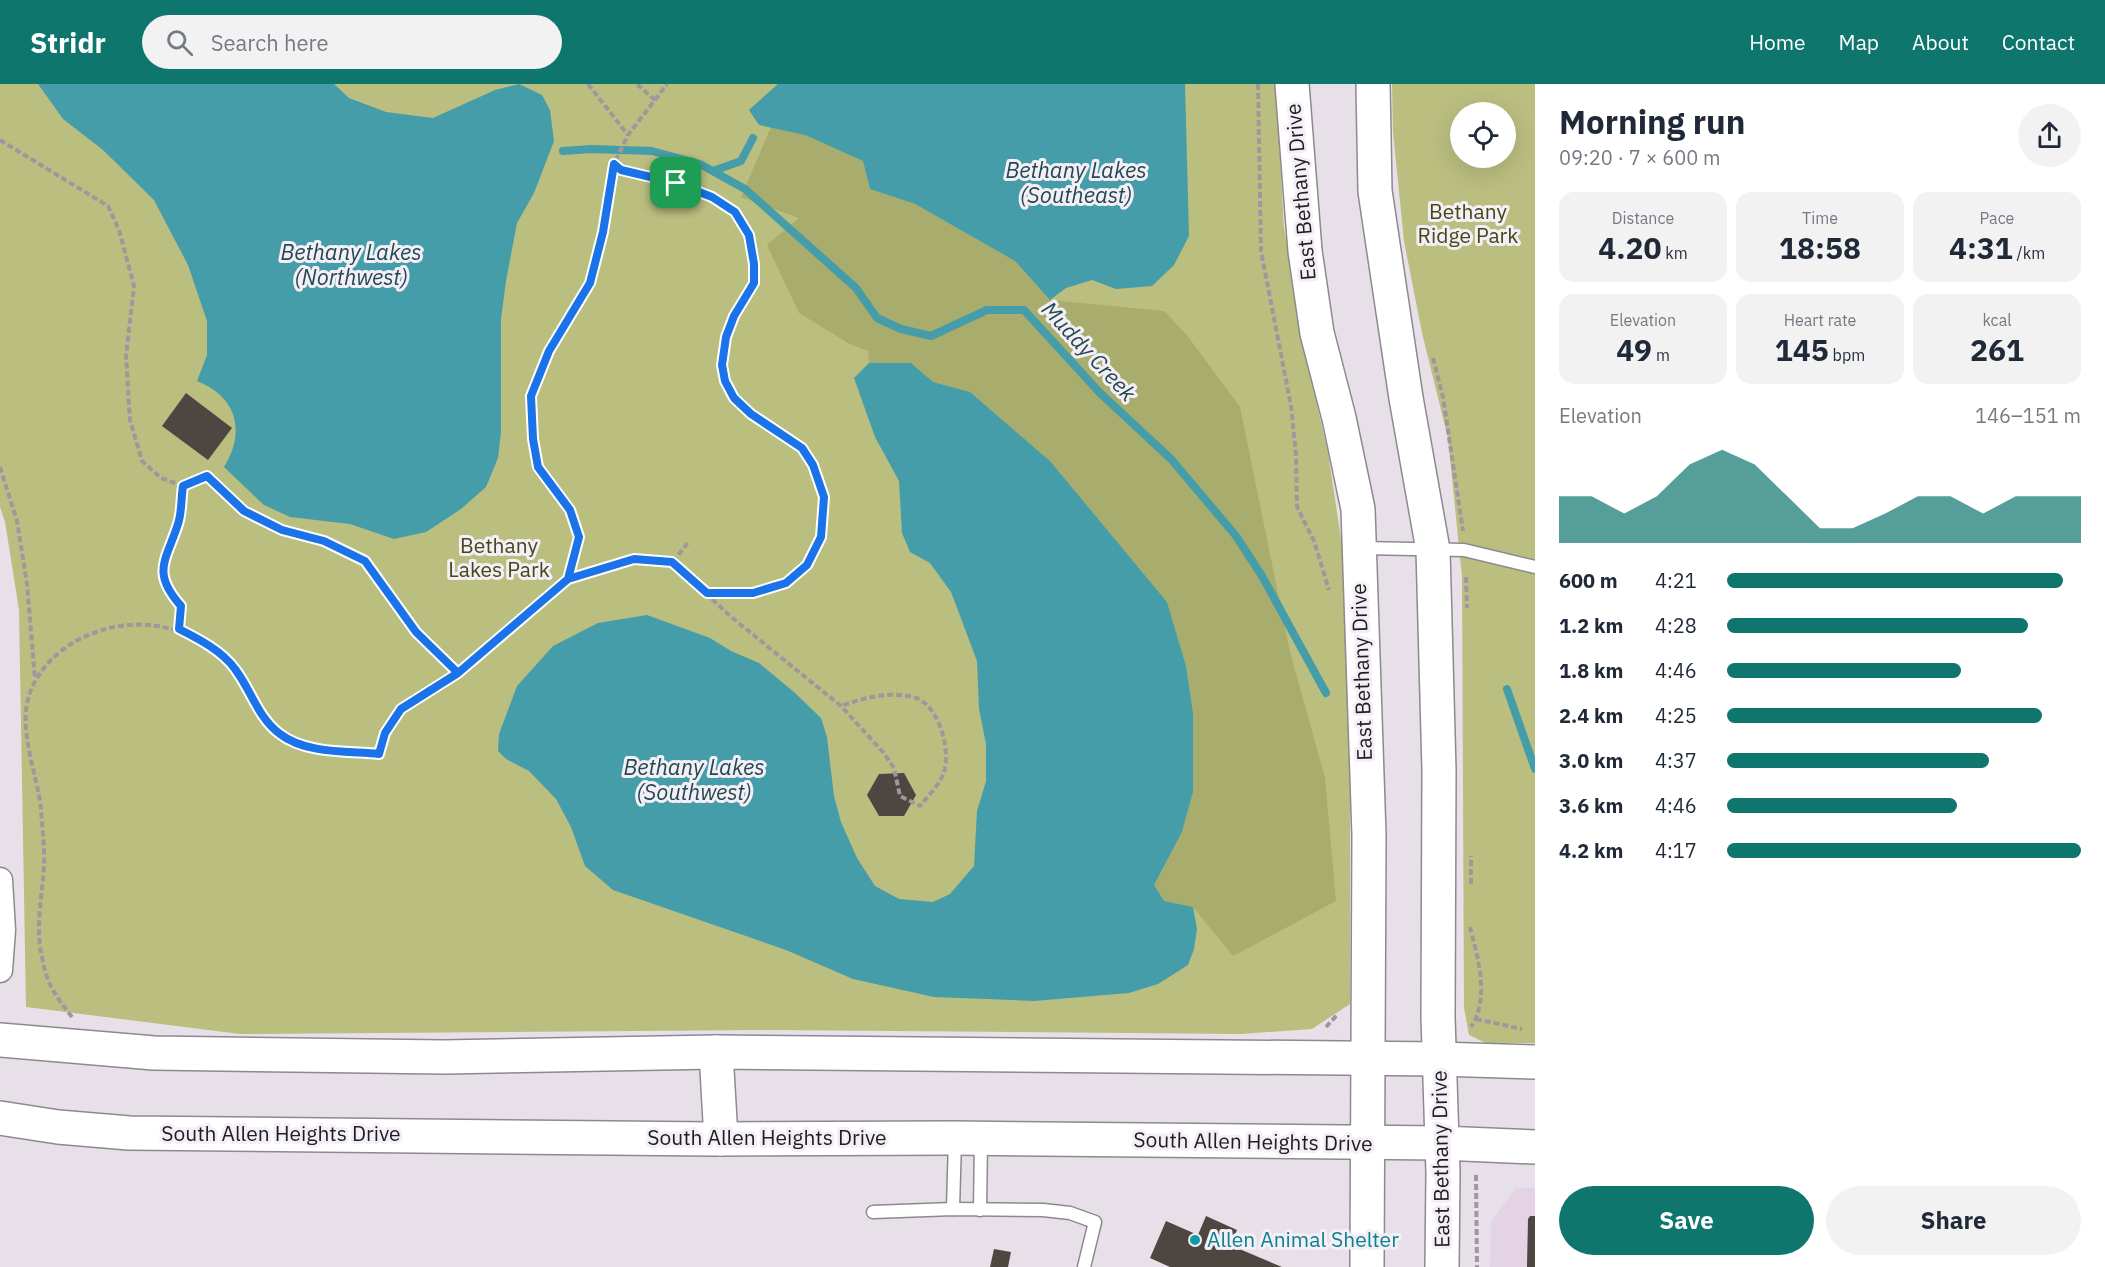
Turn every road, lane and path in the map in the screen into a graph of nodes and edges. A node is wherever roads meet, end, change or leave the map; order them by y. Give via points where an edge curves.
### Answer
1 (588, 84) edge
2 (637, 84) edge
3 (667, 84) edge
4 (1258, 84) edge
5 (1292, 84) edge
6 (1372, 84) edge
7 (655, 100) junction
8 (628, 135) junction
9 (0, 140) edge
10 (614, 164) junction
11 (0, 467) edge
12 (183, 486) junction
13 (689, 541) dead end
14 (1358, 548) junction
15 (1433, 549) junction
16 (672, 562) junction
17 (1535, 567) edge
18 (568, 579) junction
19 (707, 593) junction
20 (1332, 598) dead end
21 (179, 629) junction
22 (458, 673) junction
23 (36, 680) junction
24 (841, 705) junction
25 (0, 880) edge
26 (0, 970) edge
27 (76, 1023) dead end
28 (1471, 1027) dead end
29 (1527, 1030) dead end
30 (0, 1040) edge
31 (716, 1052) junction
32 (1368, 1058) junction
33 (1439, 1059) junction
34 (1535, 1062) edge
35 (0, 1118) edge
36 (721, 1139) junction
37 (968, 1139) junction
38 (1366, 1143) junction
39 (1441, 1143) junction
40 (1535, 1147) edge
41 (1476, 1170) dead end
42 (953, 1209) junction
43 (980, 1210) junction
44 (873, 1212) dead end
45 (1084, 1267) edge
46 (1367, 1267) edge
47 (1442, 1267) edge
48 (1477, 1267) edge

1 - 8 path
2 - 7 path
3 - 7 path
4 - 20 path via 1261,251 1291,406 1297,507 1314,541
5 - 14 main road, East Bethany Drive via 1305,251 1317,333 1358,509
6 - 15 main road, East Bethany Drive via 1375,191
7 - 8 path
8 - 10 path
9 - 12 path via 108,206 119,230 134,286 126,356 130,420 142,460 161,478
10 - 18 path via 590,283 549,351 531,396 538,467 570,510 579,537
10 - 19 path via 621,170 676,183 712,197 735,212 749,235 754,283 726,337 722,365 725,381 734,398 751,414 802,448 813,465 824,497 821,537 807,565 786,583 753,593
11 - 23 path via 17,521
12 - 21 path via 179,521 162,568 166,590 181,606
12 - 22 path via 207,476 244,511 282,530 324,541 365,561 416,632
13 - 16 path
14 - 15 lane
14 - 32 main road, East Bethany Drive via 1369,835
15 - 17 lane via 1464,550
15 - 33 main road, East Bethany Drive via 1439,770
16 - 18 path via 634,559
16 - 19 path
18 - 22 path
19 - 24 path
21 - 22 path via 201,640 235,668 260,712 280,735 308,748 379,754 385,733 401,709
21 - 23 path via 147,623 91,634 52,658
23 - 27 path via 28,698 27,725 44,865 39,901 41,955 49,987
24 - 24 path via 894,768 900,796 920,806 944,772 946,741 933,712 916,697 892,694
25 - 26 street
28 - 29 path via 1476,1019
30 - 31 main road via 154,1053 444,1057
31 - 32 main road
31 - 36 main road
32 - 33 main road
32 - 38 main road, East Bethany Drive
33 - 34 main road
33 - 39 main road, East Bethany Drive
35 - 36 main road, South Allen Heights Drive via 129,1133
36 - 37 main road, South Allen Heights Drive
37 - 38 main road, South Allen Heights Drive
37 - 42 lane
37 - 43 lane
38 - 39 main road, South Allen Heights Drive
38 - 46 main road, East Bethany Drive
39 - 40 main road, South Allen Heights Drive
39 - 47 main road, East Bethany Drive
41 - 48 path
42 - 43 lane
42 - 44 lane
43 - 45 lane via 1061,1212 1095,1222

